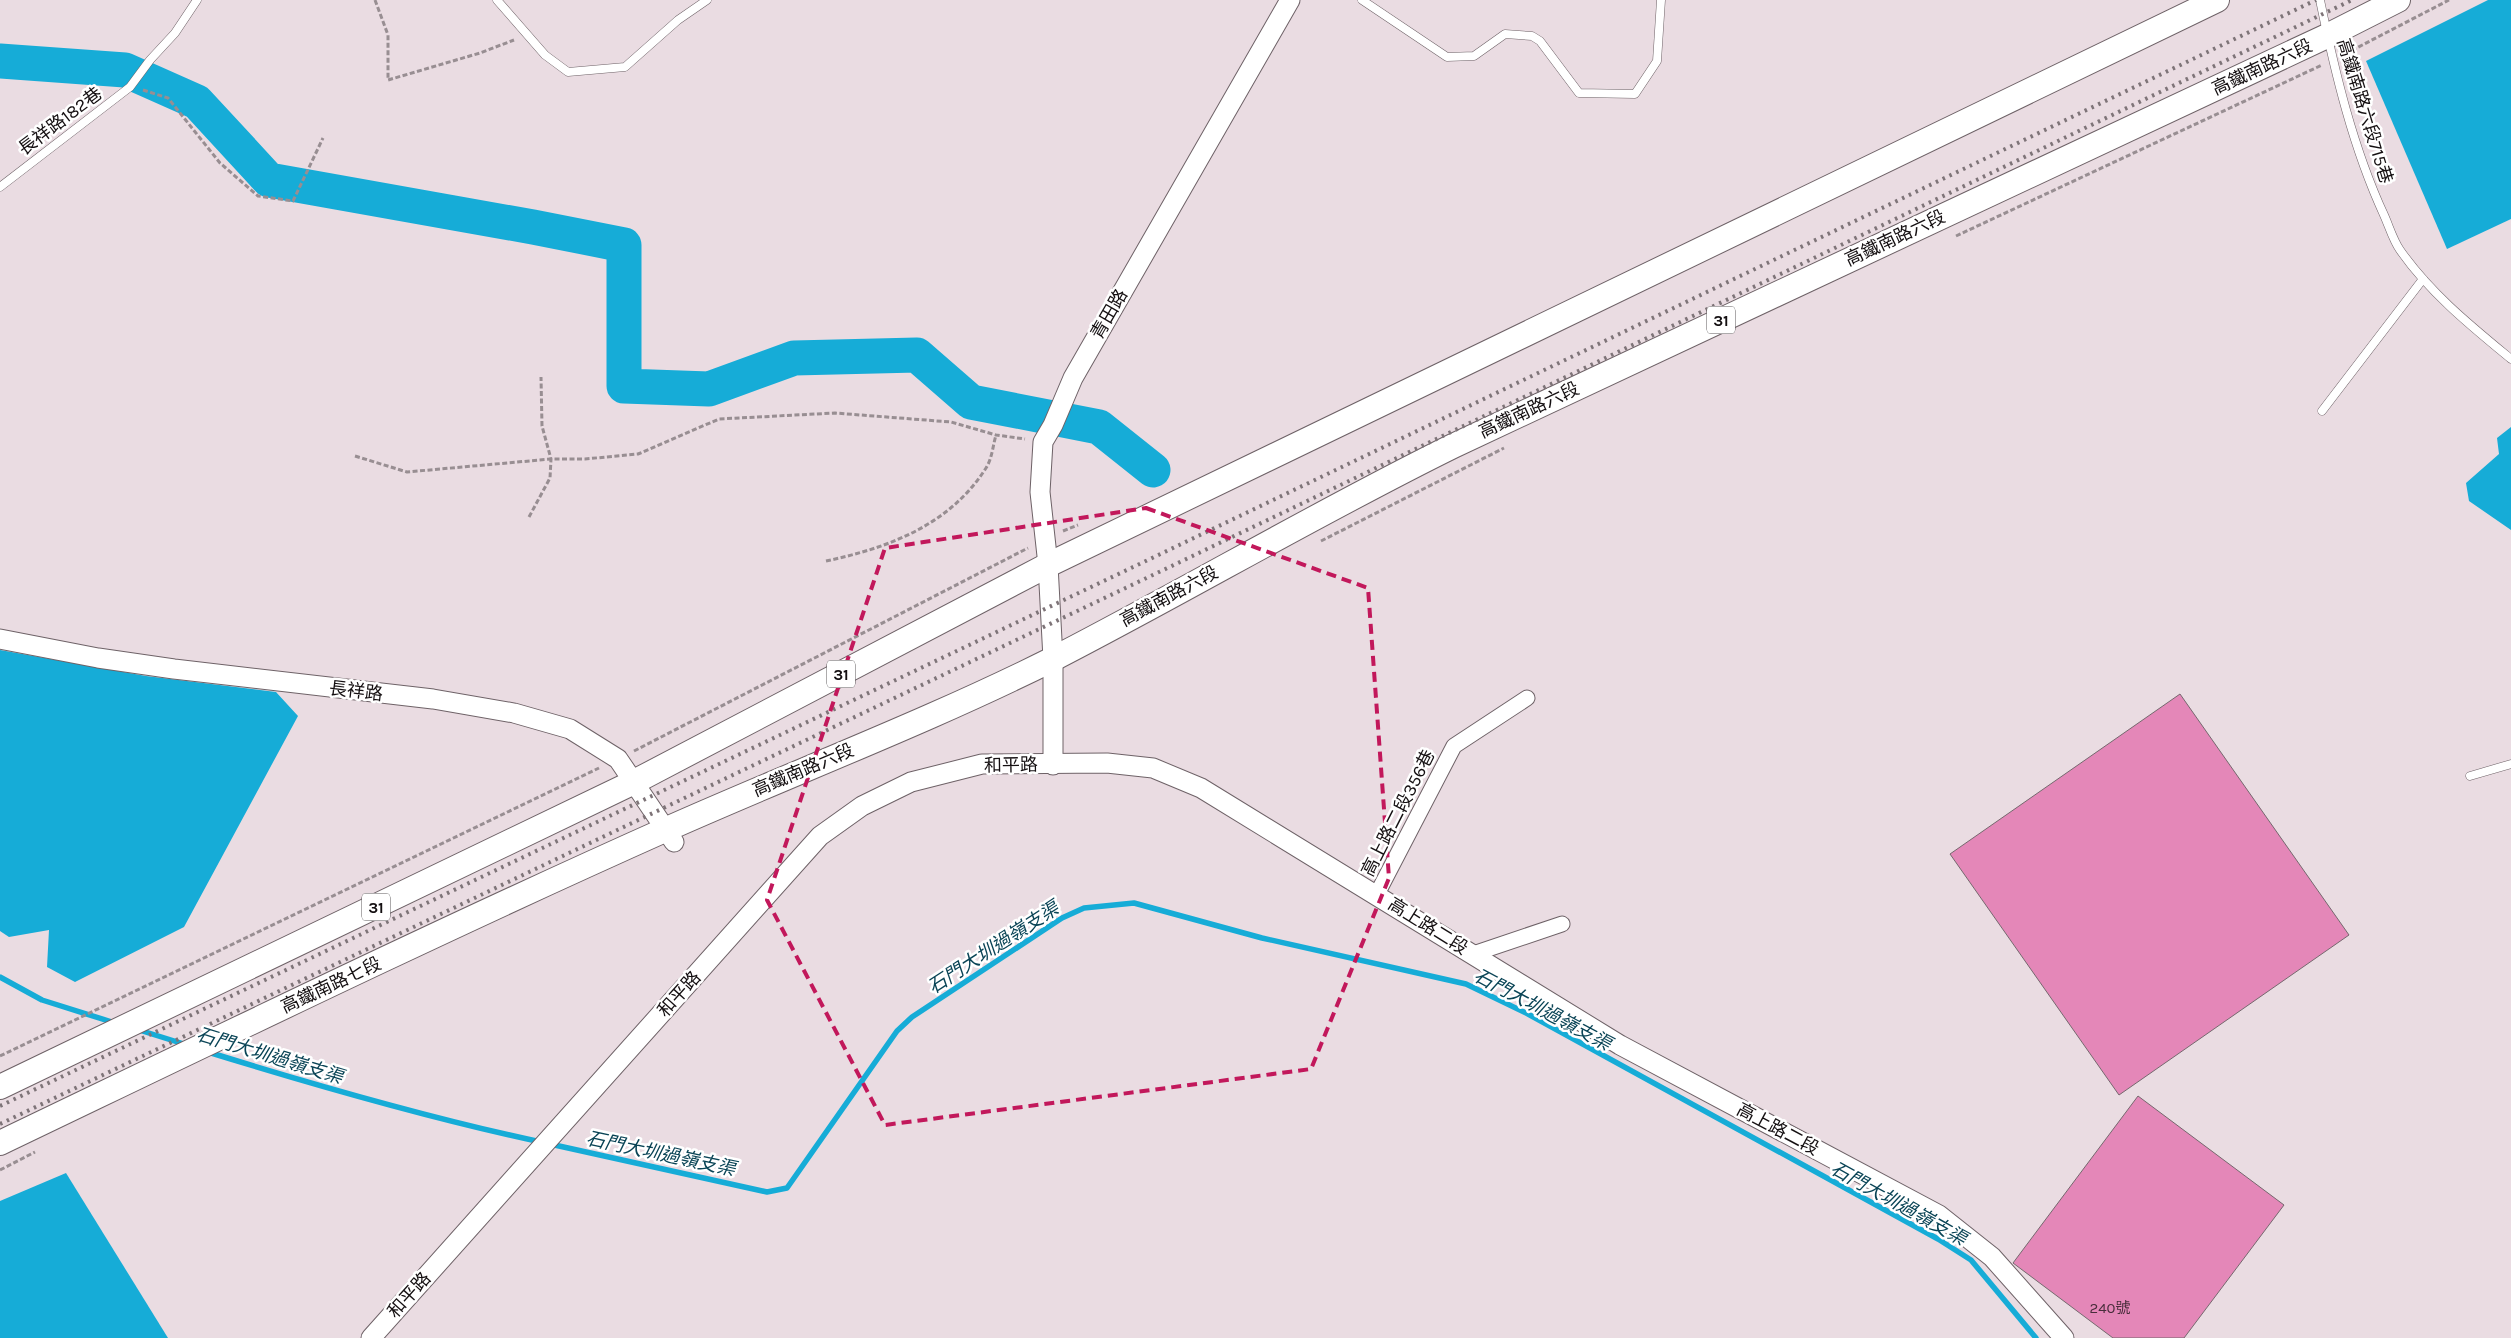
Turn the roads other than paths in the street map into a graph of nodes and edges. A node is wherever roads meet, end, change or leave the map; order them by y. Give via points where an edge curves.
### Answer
1 (197, 0) edge
2 (497, 0) edge
3 (707, 0) edge
4 (1290, 0) edge
5 (1362, 0) edge
6 (1661, 0) edge
7 (2217, 0) edge
8 (2320, 0) edge
9 (2398, 0) edge
10 (2327, 36) junction
11 (0, 186) edge
12 (2423, 279) junction
13 (2511, 359) edge
14 (2322, 411) dead end
15 (1048, 565) junction
16 (0, 639) edge
17 (1052, 659) junction
18 (1527, 698) dead end
19 (2511, 764) edge
20 (1053, 765) junction
21 (2470, 776) dead end
22 (634, 782) junction
23 (669, 836) junction
24 (1376, 894) junction
25 (1562, 924) dead end
26 (1473, 954) junction
27 (0, 1087) edge
28 (0, 1143) edge
29 (372, 1338) edge
30 (2064, 1338) edge

1 - 11 lane, 長祥路182巷 via 175,33 130,86
2 - 3 lane via 545,55 568,72 625,67 678,20
4 - 15 street, 青田路 via 1073,378 1043,442 1040,492
5 - 6 lane via 1448,57 1474,56 1505,34 1532,36 1540,40 1579,93 1634,94 1656,62
7 - 15 main road, 31
8 - 10 lane, 高鐵南路六段715巷
9 - 10 main road, 高鐵南路六段 / 31
10 - 12 lane, 高鐵南路六段715巷 via 2356,144 2375,196 2399,249
10 - 17 main road, 高鐵南路六段 / 31 via 1367,488
12 - 13 lane, 高鐵南路六段715巷 via 2448,306
12 - 14 lane
15 - 17 street, 青田路
15 - 22 main road, 31
16 - 22 street, 長祥路 via 108,659 433,698 514,713 570,729 618,759
17 - 20 street
17 - 23 main road, 高鐵南路六段 / 31
18 - 24 street, 高上路二段356巷 via 1454,746
19 - 21 lane
20 - 24 street, 高上路二段 via 1107,763 1153,768 1201,788
20 - 29 street, 和平路 via 982,764 911,782 862,806 820,836
22 - 23 street, 長祥路
22 - 27 main road, 31
23 - 28 main road, 高鐵南路七段 / 31 via 203,1046
24 - 26 street, 高上路二段
25 - 26 street
26 - 30 street, 高上路二段 via 1620,1045 1940,1215 1992,1257

